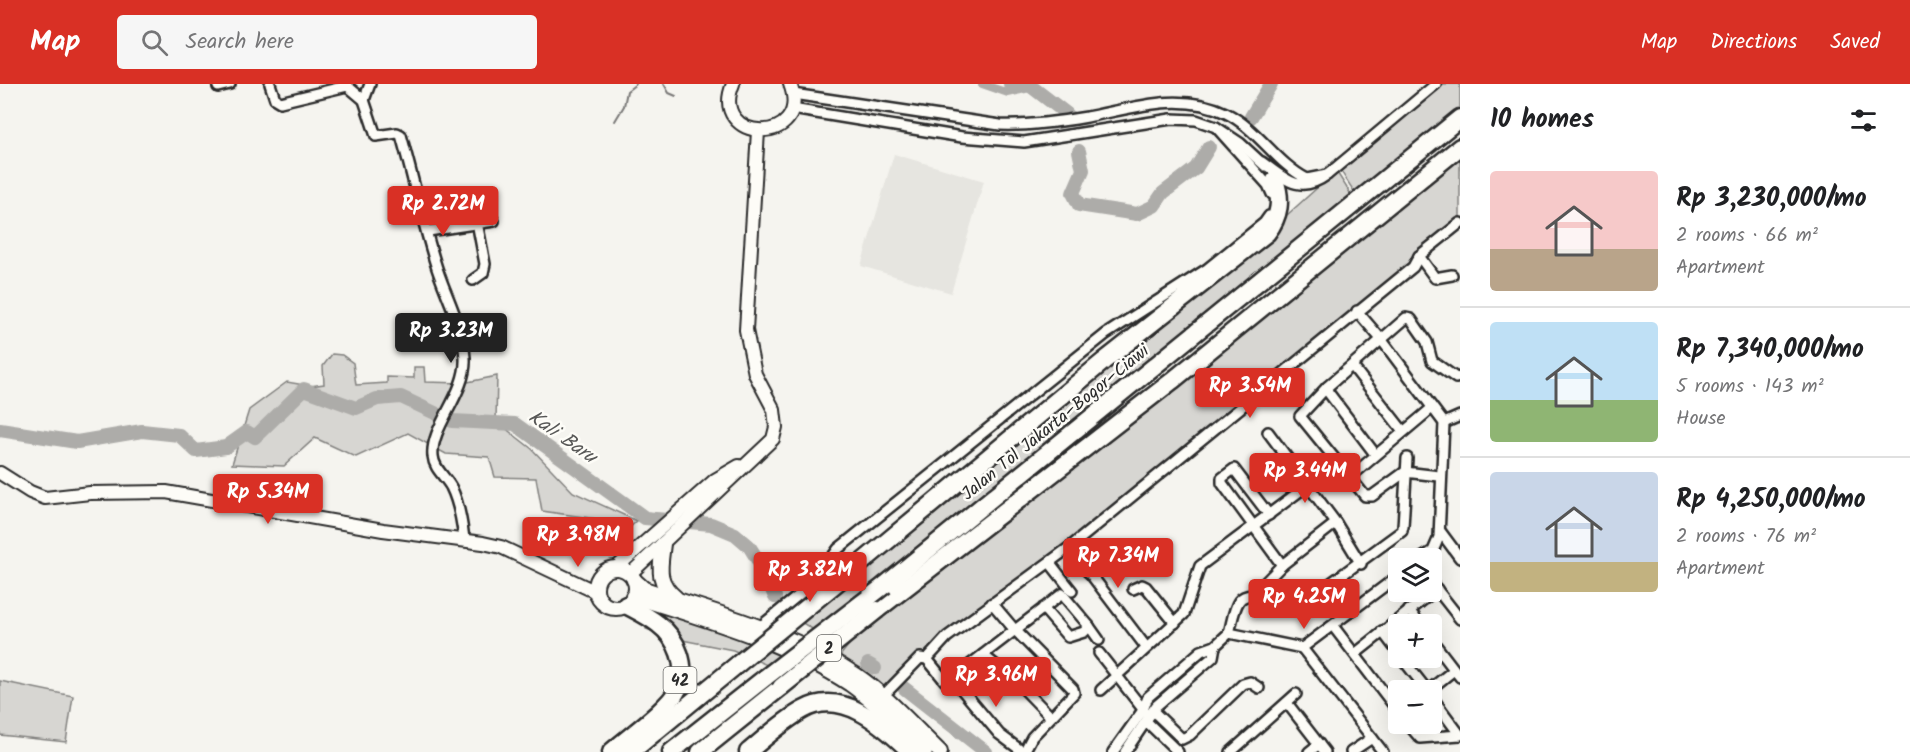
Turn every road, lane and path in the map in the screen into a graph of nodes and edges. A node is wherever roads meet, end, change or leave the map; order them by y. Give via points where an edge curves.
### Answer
1 (230, 84) edge
2 (270, 84) edge
3 (370, 84) edge
4 (1436, 84) edge
5 (346, 85) edge
6 (731, 85) edge
7 (218, 87) dead end
8 (791, 89) edge
9 (364, 100) junction
10 (792, 109) junction
11 (1126, 109) junction
12 (1460, 118) edge
13 (1130, 126) junction
14 (1216, 127) junction
15 (758, 131) junction
16 (1460, 147) edge
17 (1262, 162) junction
18 (1328, 175) junction
19 (1275, 180) joint
20 (494, 221) dead end
21 (477, 222) junction
22 (1460, 223) edge
23 (428, 231) junction
24 (1419, 256) junction
25 (1452, 275) dead end
26 (473, 280) dead end
27 (1357, 311) junction
28 (1381, 339) junction
29 (1353, 367) junction
30 (1460, 377) edge
31 (1327, 387) junction
32 (1432, 408) junction
33 (1460, 416) edge
34 (1443, 423) junction
35 (1268, 432) dead end
36 (1403, 432) junction
37 (1375, 454) junction
38 (758, 455) junction
39 (1407, 458) dead end
40 (1404, 472) junction
41 (0, 473) edge
42 (1440, 476) junction
43 (1349, 478) junction
44 (1308, 485) junction
45 (1269, 515) junction
46 (1336, 523) junction
47 (1255, 526) junction
48 (1440, 531) junction
49 (464, 539) junction
50 (661, 539) junction
51 (1070, 547) junction
52 (1435, 548) edge
53 (1115, 550) dead end
54 (1460, 558) edge
55 (1050, 563) junction
56 (1361, 564) junction
57 (1282, 565) junction
58 (1088, 572) junction
59 (627, 574) junction
60 (1388, 584) edge
61 (1133, 589) dead end
62 (1072, 591) dead end
63 (596, 592) junction
64 (1253, 595) junction
65 (1442, 596) edge
66 (630, 600) junction
67 (680, 601) junction
68 (1417, 602) edge
69 (992, 603) junction
70 (1042, 608) junction
71 (1409, 610) junction
72 (1412, 614) edge
73 (1460, 619) edge
74 (767, 621) junction
75 (1175, 623) junction
76 (1089, 626) junction
77 (1333, 626) junction
78 (1014, 629) junction
79 (1382, 631) junction
80 (1229, 633) junction
81 (1388, 639) edge
82 (1099, 640) dead end
83 (1146, 647) junction
84 (1302, 648) junction
85 (1099, 653) dead end
86 (1355, 654) junction
87 (1442, 654) edge
88 (983, 655) junction
89 (923, 658) junction
90 (1410, 668) edge
91 (1457, 674) edge
92 (1116, 675) junction
93 (953, 678) junction
94 (1420, 680) edge
95 (1442, 682) edge
96 (1259, 688) dead end
97 (1101, 690) dead end
98 (885, 693) junction
99 (1296, 694) dead end
100 (1388, 698) edge
101 (1287, 703) junction
102 (1442, 711) edge
103 (1148, 715) junction
104 (1050, 716) junction
105 (1417, 734) edge
106 (1460, 735) edge
107 (1372, 738) junction
108 (1318, 744) junction
109 (611, 752) edge
110 (631, 752) edge
111 (671, 752) edge
112 (700, 752) edge
113 (748, 752) edge
114 (911, 752) edge
115 (925, 752) edge
116 (940, 752) edge
117 (1023, 752) edge
118 (1113, 752) edge
119 (1125, 752) edge
120 (1178, 752) edge
121 (1231, 752) edge
122 (1309, 752) edge
123 (1325, 752) edge
124 (1351, 752) edge
125 (1383, 752) edge

1 - 7 street
2 - 5 street via 280,102
3 - 9 street
4 - 18 street
5 - 9 street
6 - 15 street via 730,103 736,119
8 - 10 street
8 - 11 street via 1000,126 1036,125
9 - 23 street via 376,136 401,135
10 - 13 street via 1003,142 1043,141
10 - 15 street via 778,127
11 - 13 street
11 - 18 street via 1159,102 1195,103 1225,113 1248,127 1295,173 1307,179
12 - 111 highway, Jalan Tol Jakarta–Bogor–Ciawi / 2, bridge via 885,585
13 - 14 street via 1171,119 1196,120
14 - 17 street
14 - 74 street via 1268,185 1273,204 1264,223 1207,269 1106,334 838,549 814,583
15 - 38 street via 746,330 755,374 774,410 776,427 773,440
16 - 112 highway, Jalan Tol Jakarta–Bogor–Ciawi / 2, bridge via 1172,381
17 - 18 street via 1287,180 1302,185 1315,184
17 - 19 street
19 - 110 highway, 42, bridge via 1280,208 1267,233 1104,361
20 - 21 street
21 - 23 street
21 - 26 street via 484,264 483,273
22 - 24 street
23 - 49 street via 465,357 462,378 433,448 438,470 454,496
24 - 25 street via 1435,278
24 - 27 street via 1413,267
27 - 28 street
27 - 51 street
28 - 29 street
28 - 30 street via 1408,318 1427,342 1432,361
28 - 32 street
29 - 31 street
29 - 36 street
31 - 37 street
31 - 43 street via 1300,416
32 - 34 street
32 - 36 street
33 - 34 street
34 - 42 street
35 - 44 street
36 - 37 street
37 - 43 street
38 - 50 street
38 - 50 street via 715,480 690,501
39 - 40 street
40 - 42 street
40 - 43 street via 1368,497
40 - 56 street via 1402,529
41 - 49 street via 45,498 166,492 383,530
42 - 48 street
44 - 45 street
44 - 46 street
45 - 47 street
45 - 47 street via 1232,469 1222,483
46 - 56 street
46 - 57 street
47 - 57 street
47 - 75 street via 1200,566 1184,614
48 - 52 street
48 - 54 street
49 - 63 street via 501,547
50 - 59 street
50 - 67 main road via 659,577 666,591
51 - 55 street
51 - 58 street
53 - 58 street
55 - 62 street
55 - 69 street
56 - 64 street via 1300,605
57 - 64 street
58 - 83 street
59 - 63 main road via 600,576
59 - 66 main road
59 - 67 main road via 645,589
60 - 77 street
61 - 75 street via 1146,587
63 - 66 main road via 608,606
64 - 80 street via 1239,601
65 - 73 street
66 - 109 highway, 42 via 673,640 682,673 669,702
66 - 115 main road via 738,630 798,656 849,684
67 - 74 main road
68 - 71 street
69 - 78 street
69 - 89 street
70 - 76 street via 1068,637
70 - 76 street via 1064,595
70 - 78 street
71 - 72 street
71 - 79 street
74 - 98 main road
75 - 83 street
76 - 82 street
77 - 84 street
77 - 86 street
78 - 88 street
78 - 104 street via 1073,689 1074,693
79 - 81 street
79 - 86 street
80 - 84 street
80 - 103 street via 1215,646 1201,651 1148,697
83 - 92 street
84 - 107 street
85 - 92 street
86 - 100 street
87 - 91 street
88 - 93 street
88 - 104 street
89 - 93 street via 945,681
89 - 98 street
90 - 94 street
91 - 95 street
92 - 97 street
92 - 103 street
93 - 117 street via 999,734
96 - 103 street via 1250,682 1243,684 1182,739
98 - 116 main road
99 - 101 street
101 - 108 street
101 - 121 street
102 - 106 street
103 - 118 street
103 - 119 street
103 - 120 street
104 - 117 street
105 - 106 street via 1421,738
107 - 124 street
107 - 125 street
108 - 122 street
108 - 123 street
113 - 114 highway via 804,709 828,704 865,714

